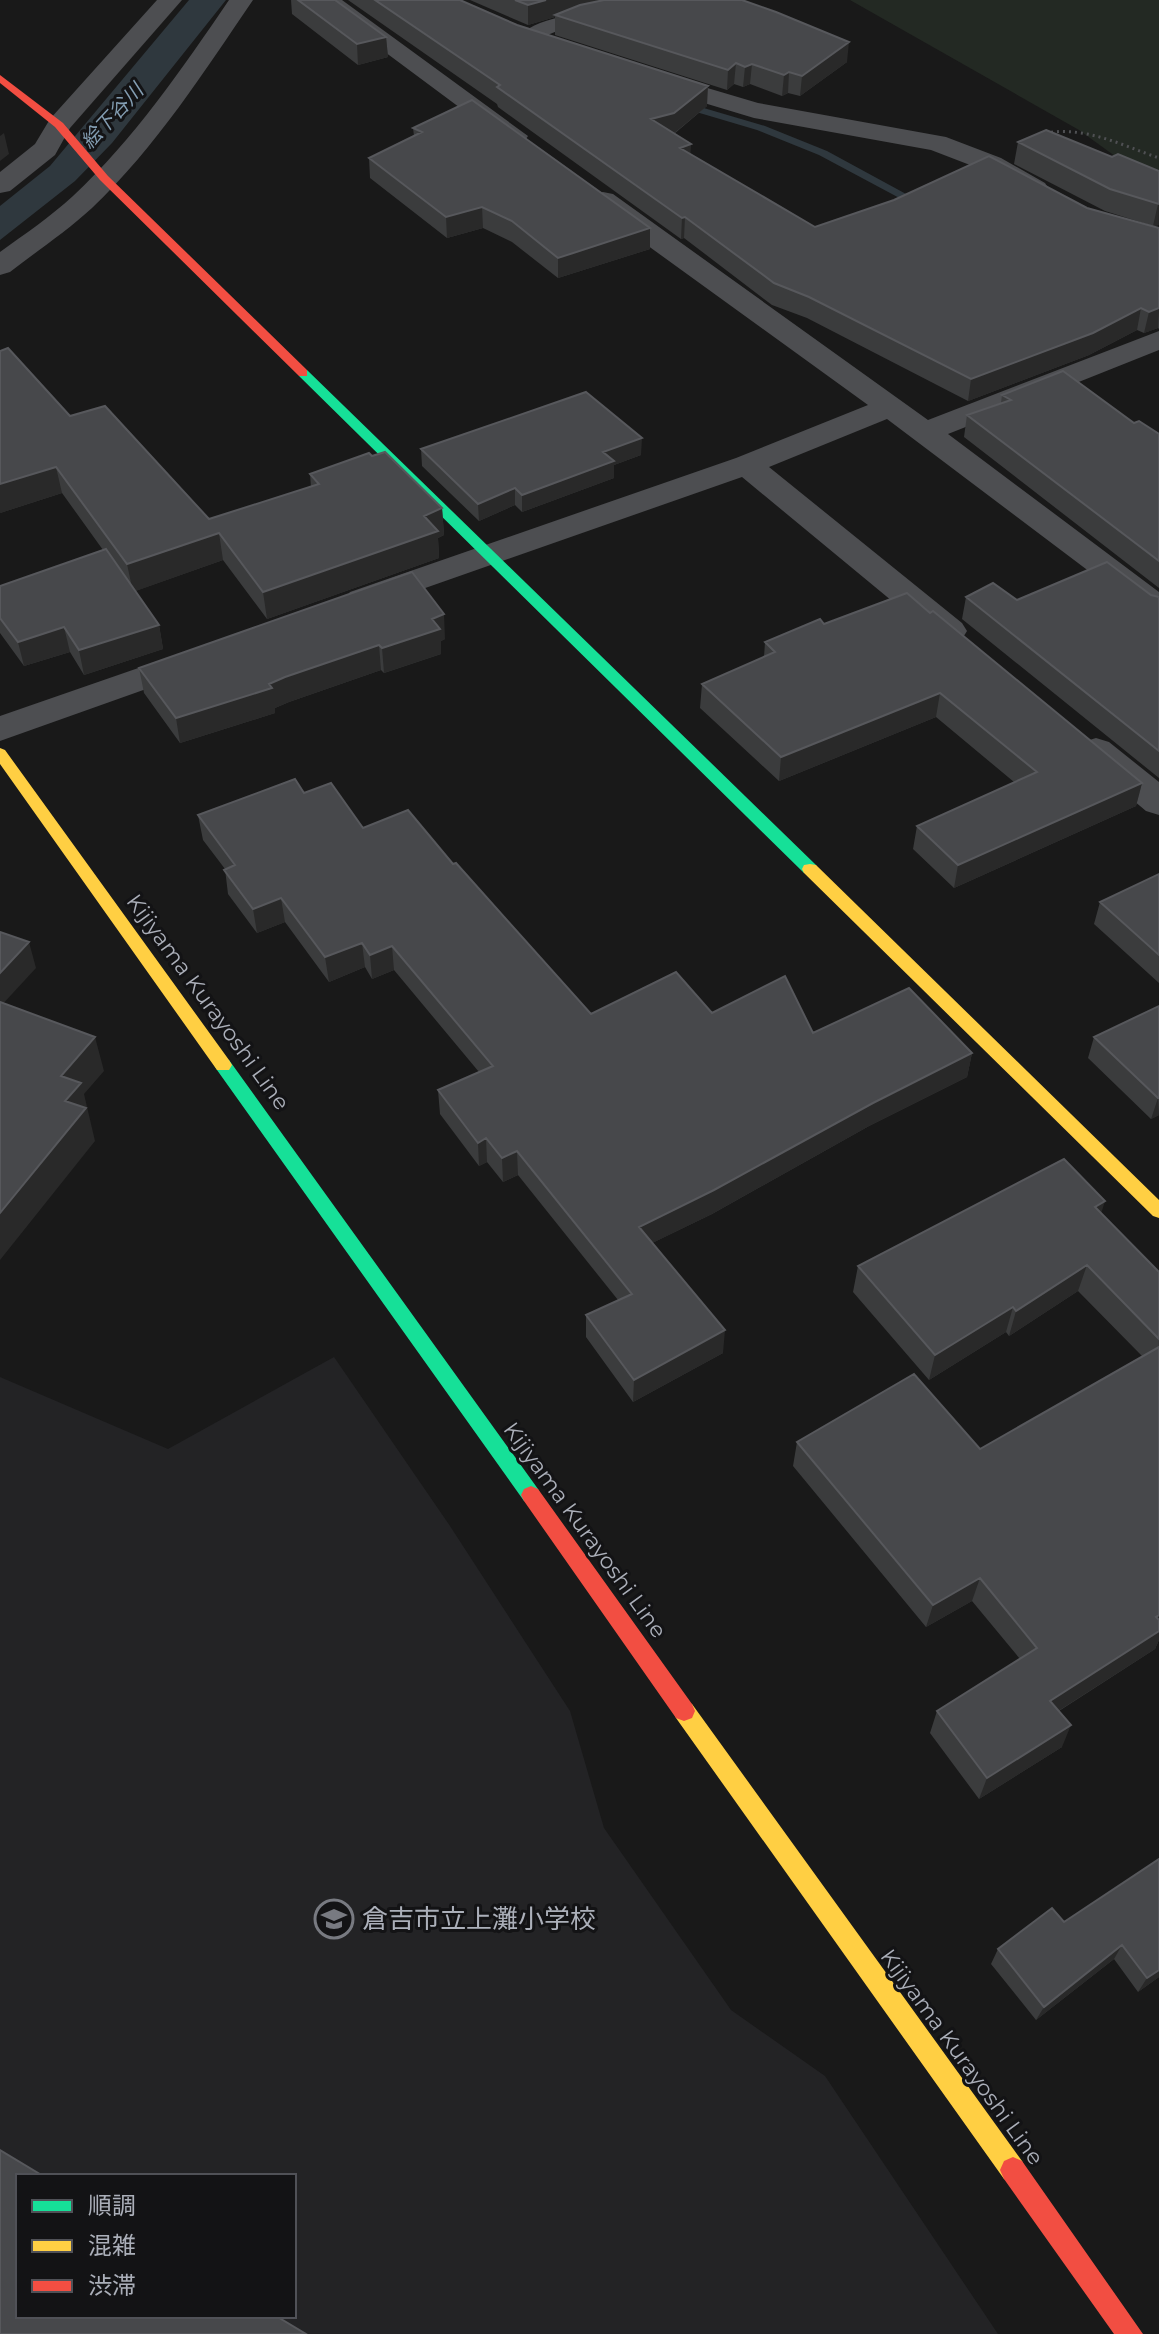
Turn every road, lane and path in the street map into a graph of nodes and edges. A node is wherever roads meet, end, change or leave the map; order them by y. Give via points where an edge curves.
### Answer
1 (170, 0) edge
2 (241, 0) edge
3 (327, 0) edge
4 (633, 5) edge
5 (501, 27) edge
6 (527, 37) junction
7 (569, 52) edge
8 (627, 72) edge
9 (0, 78) edge
10 (59, 125) junction
11 (1035, 136) edge
12 (531, 148) edge
13 (1159, 158) edge
14 (104, 178) junction
15 (0, 185) edge
16 (583, 185) edge
17 (1055, 199) edge
18 (0, 266) edge
19 (1159, 340) edge
20 (890, 407) junction
21 (925, 432) junction
22 (747, 465) junction
23 (490, 553) junction
24 (1159, 608) edge
25 (325, 612) edge
26 (219, 650) edge
27 (977, 653) edge
28 (0, 729) edge
29 (1074, 732) edge
30 (0, 753) edge
31 (1159, 802) edge
32 (1159, 1211) edge
33 (1130, 2334) edge

1 - 10 street
2 - 14 street via 136,143
3 - 12 street
4 - 6 lane via 574,18
5 - 6 street
6 - 7 street
8 - 17 street via 754,110 937,143 992,164
9 - 10 street
10 - 14 street
10 - 15 street via 46,149
11 - 13 path via 1070,130
14 - 18 street via 82,202
14 - 23 street
16 - 20 street
19 - 21 street
20 - 21 street
20 - 22 street
21 - 24 street
22 - 23 street
22 - 27 street
23 - 25 street
23 - 32 street
26 - 28 street
29 - 31 street
30 - 33 street, Kijiyama Kurayoshi Line

